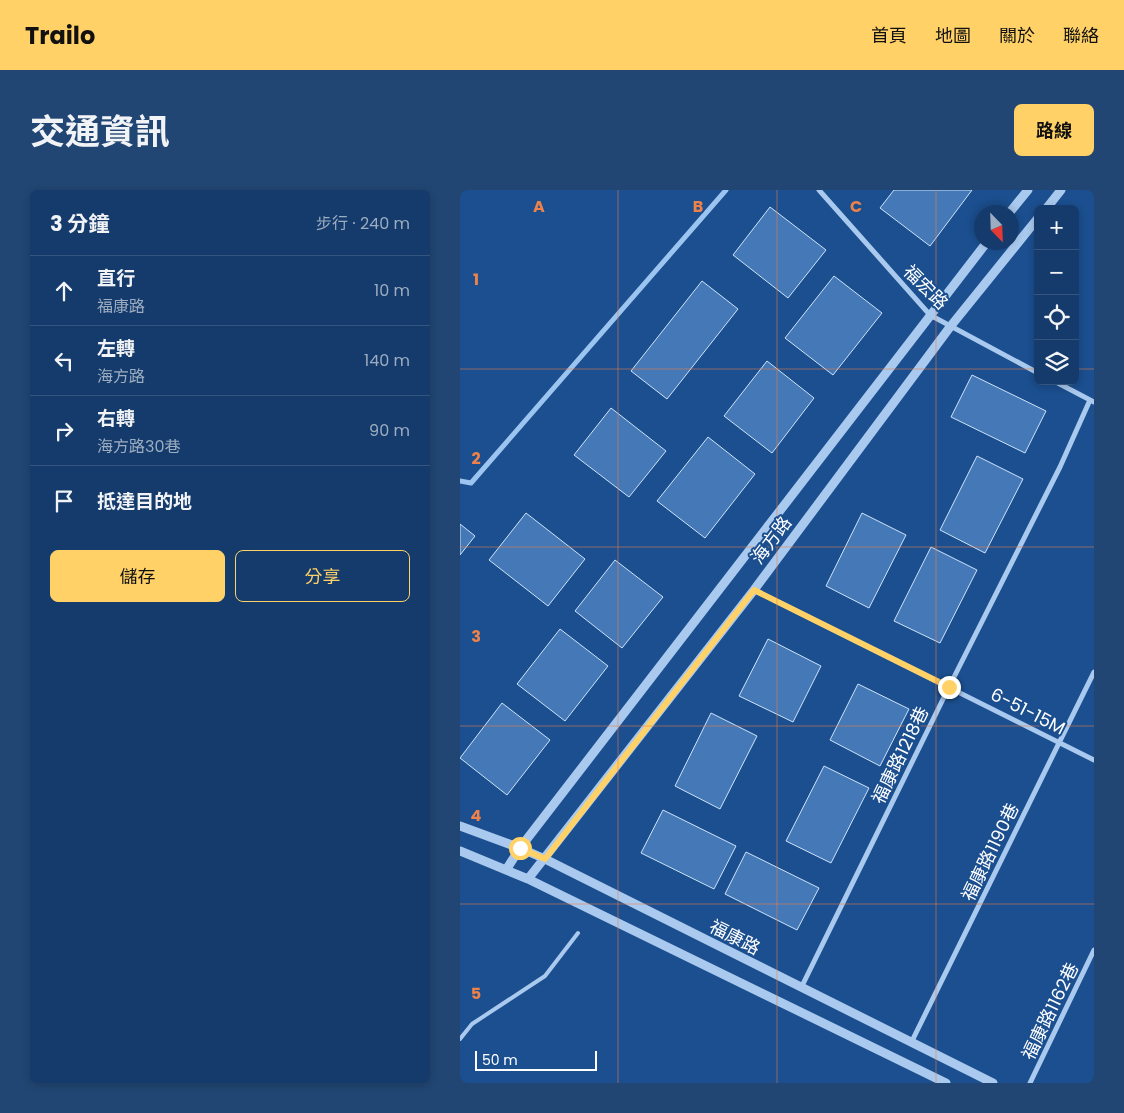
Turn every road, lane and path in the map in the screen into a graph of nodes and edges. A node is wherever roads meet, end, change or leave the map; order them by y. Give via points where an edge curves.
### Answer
1 (819, 190) edge
2 (1028, 190) edge
3 (1061, 190) edge
4 (1016, 205) edge
5 (1049, 205) edge
6 (1034, 223) edge
7 (981, 250) edge
8 (930, 315) junction
9 (950, 327) junction
10 (1034, 370) edge
11 (1062, 385) edge
12 (1092, 401) edge
13 (754, 590) junction
14 (1094, 672) edge
15 (949, 687) junction
16 (1060, 742) junction
17 (1094, 760) edge
18 (460, 826) edge
19 (520, 848) junction
20 (460, 851) edge
21 (545, 859) junction
22 (506, 870) junction
23 (528, 880) junction
24 (578, 933) dead end
25 (1094, 950) edge
26 (801, 988) junction
27 (460, 1039) edge
28 (911, 1043) junction
29 (946, 1083) edge
30 (993, 1083) edge
31 (1030, 1083) edge

1 - 8 street, 福宏路
2 - 4 street
3 - 5 street
6 - 9 street, 海方路
7 - 8 street, 海方路
8 - 9 street, 福宏路
8 - 19 street, 海方路
9 - 10 street, 福宏路
9 - 13 street, 海方路
11 - 12 street
12 - 15 street, 福康路1218巷
13 - 15 street, 6-51-15M
13 - 21 street, 海方路
14 - 16 street, 福康路1190巷
15 - 16 street, 6-51-15M
15 - 26 street, 福康路1218巷
16 - 17 street, 6-51-15M
16 - 28 street, 福康路1190巷
18 - 19 street, 福康路
19 - 21 street, 福康路
19 - 22 street, 海方路
20 - 22 street
21 - 23 street, 海方路
21 - 26 street, 福康路
22 - 23 street
23 - 29 street
24 - 27 lane via 545,976 472,1024
25 - 31 street, 福康路1162巷
26 - 28 street, 福康路
28 - 30 street, 福康路

